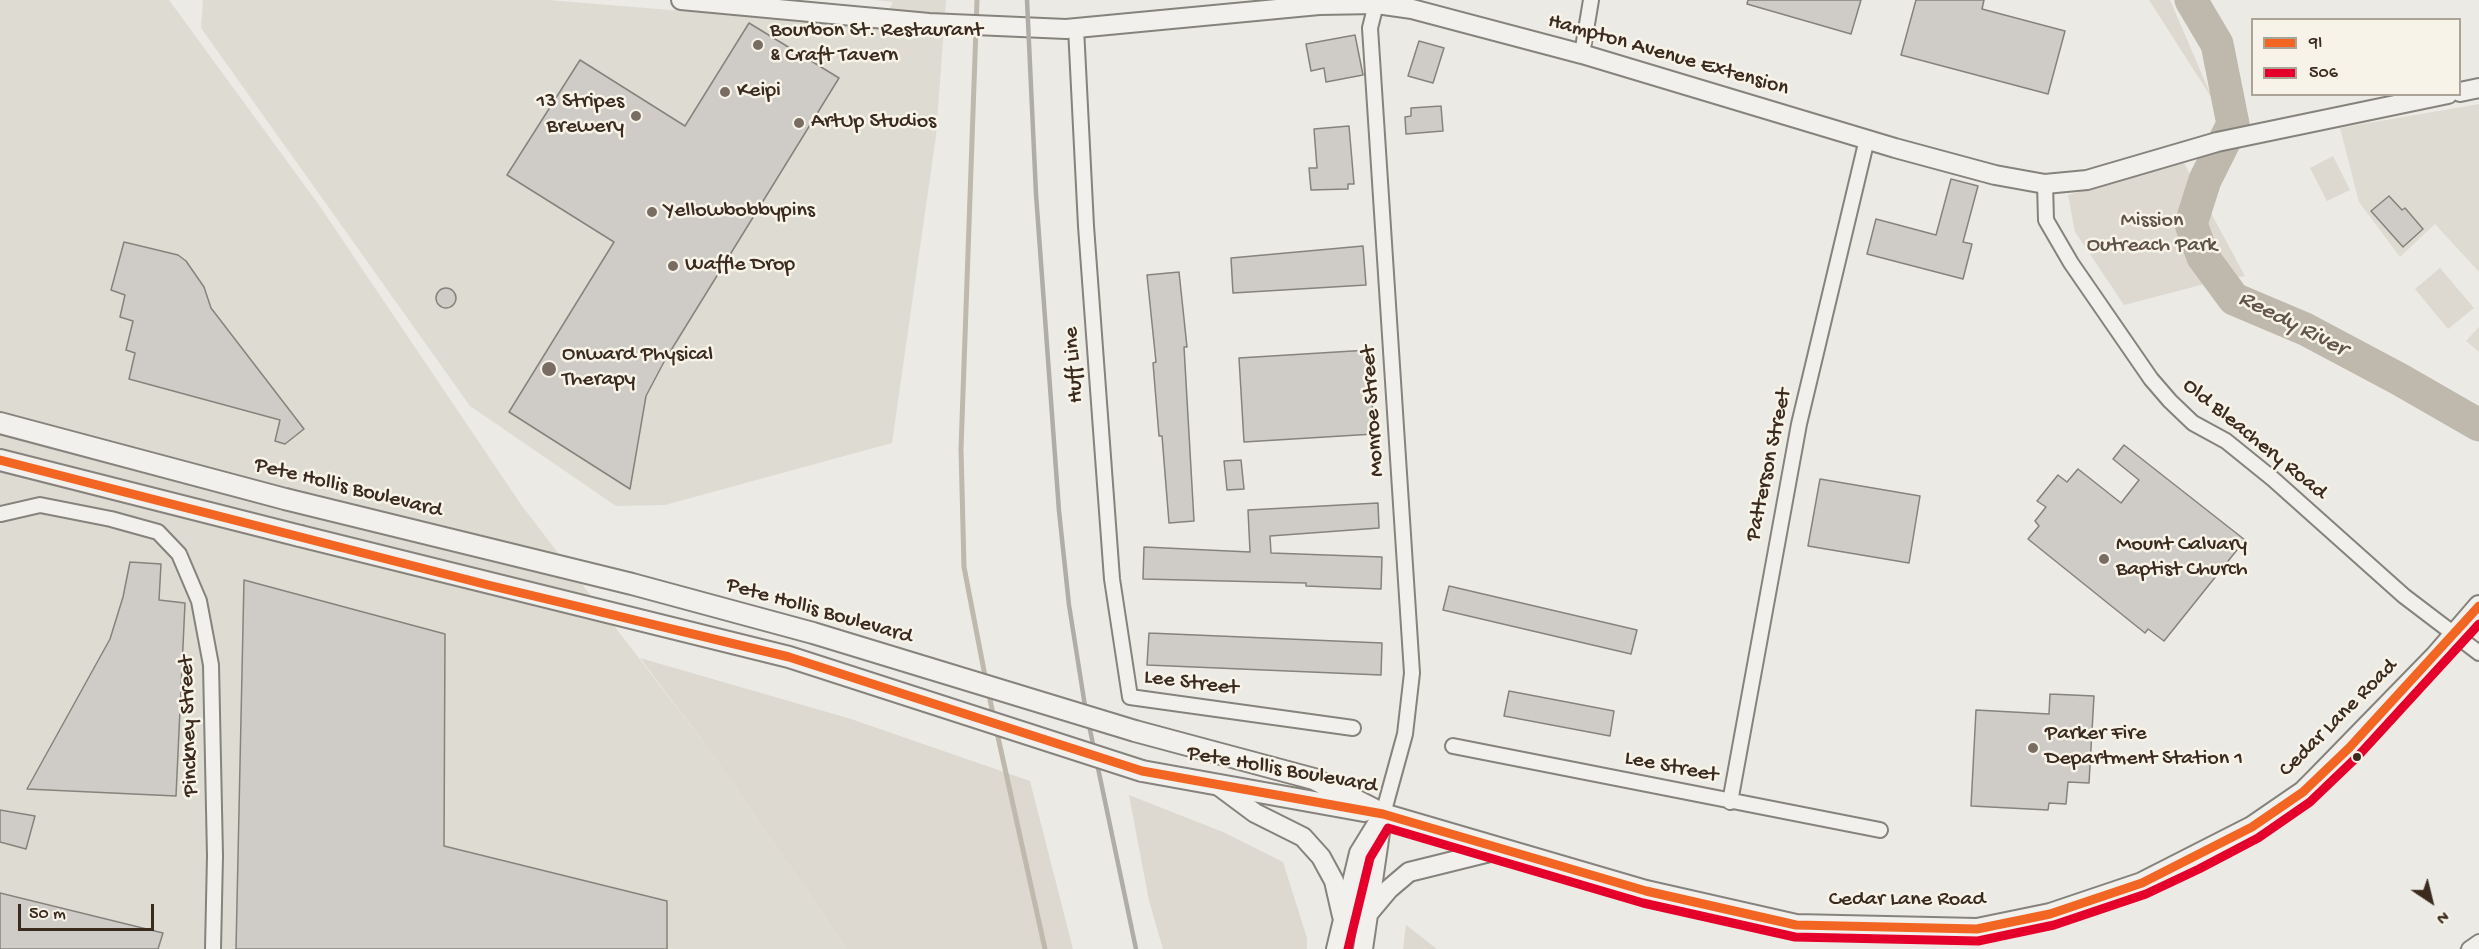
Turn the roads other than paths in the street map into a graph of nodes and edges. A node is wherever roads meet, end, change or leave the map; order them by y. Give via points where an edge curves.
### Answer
1 (680, 0) edge
2 (1591, 0) edge
3 (1377, 2) edge
4 (1076, 28) junction
5 (1582, 54) junction
6 (2479, 88) edge
7 (2461, 92) edge
8 (2438, 96) edge
9 (1867, 139) junction
10 (2045, 184) junction
11 (0, 423) edge
12 (0, 460) edge
13 (1, 514) edge
14 (2479, 606) edge
15 (2454, 636) junction
16 (2479, 653) edge
17 (1130, 697) joint
18 (1353, 728) dead end
19 (1454, 746) dead end
20 (1216, 784) junction
21 (1730, 802) junction
22 (1383, 814) junction
23 (1880, 830) dead end
24 (1502, 849) junction
25 (1368, 914) junction
26 (1342, 916) junction
27 (2479, 942) edge
28 (213, 949) edge
29 (1336, 949) edge
30 (1363, 949) edge
31 (2469, 949) edge

1 - 4 street, Hampton Avenue Extension via 812,14
2 - 5 street
3 - 4 street, Hampton Avenue Extension
3 - 5 street, Hampton Avenue Extension
3 - 22 street, Monroe Street via 1370,28 1412,673 1405,734
4 - 17 street, Huff Line via 1110,555
5 - 9 street, Hampton Avenue Extension
6 - 7 street
8 - 10 street, Hampton Avenue Extension via 2217,142 2087,180
9 - 10 street, Hampton Avenue Extension via 1995,175
9 - 21 street, Patterson Street via 1799,424
10 - 15 street, Old Bleachery Road via 2046,220 2151,380 2170,401 2193,423 2226,441 2273,479
11 - 22 main road, Pete Hollis Boulevard, bridge via 813,633 1136,731 1314,779
12 - 20 main road, Pete Hollis Boulevard, bridge via 789,657 1142,771
13 - 28 street, Pinckney Street via 40,506 111,519 159,532 179,554 199,601 211,665
14 - 15 main road, Cedar Lane Road
15 - 16 street, Old Bleachery Road
15 - 24 main road, Cedar Lane Road via 2316,779 2260,822 2142,883 2050,914 1977,929 1796,925 1646,891
17 - 18 street, Lee Street
19 - 21 street, Lee Street
20 - 22 main road, Pete Hollis Boulevard
20 - 26 street via 1255,813 1303,837 1321,856 1334,881
21 - 23 street, Lee Street
22 - 24 main road, Cedar Lane Road
22 - 25 street
22 - 26 street via 1359,853
24 - 25 street via 1409,872
25 - 30 street
26 - 29 street
27 - 31 street

